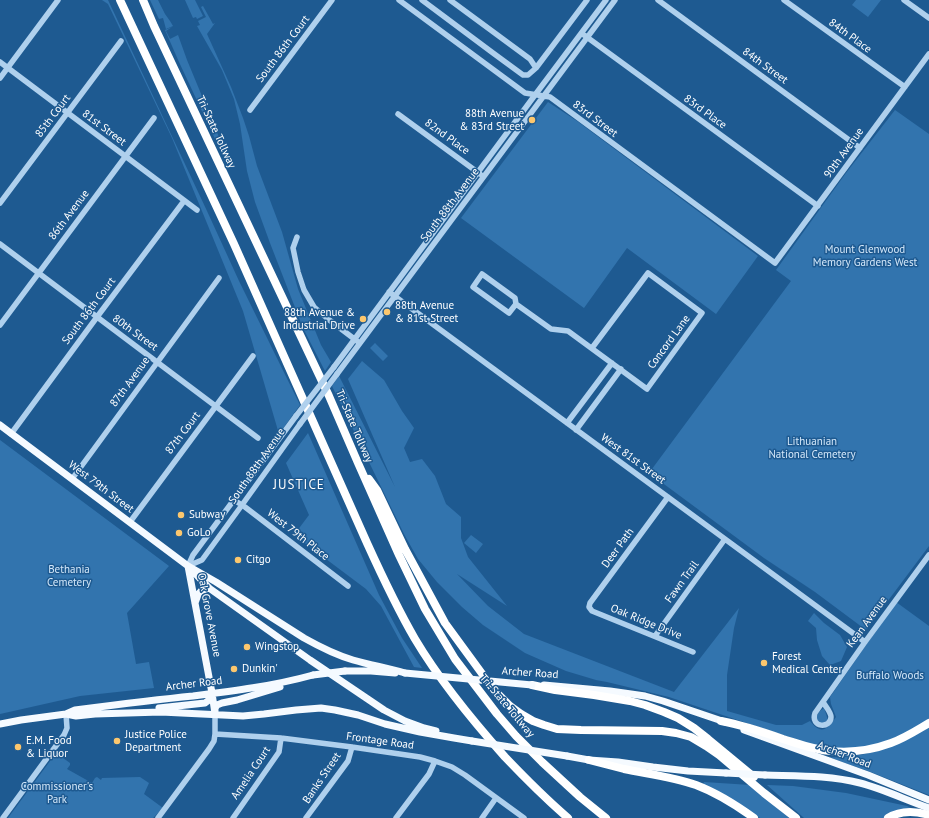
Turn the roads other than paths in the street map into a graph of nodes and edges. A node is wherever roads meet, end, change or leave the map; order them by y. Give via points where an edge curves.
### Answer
1 (58, 0) edge
2 (120, 0) edge
3 (143, 0) edge
4 (332, 0) edge
5 (399, 0) edge
6 (422, 0) edge
7 (450, 0) edge
8 (586, 0) edge
9 (606, 0) edge
10 (615, 0) edge
11 (658, 0) edge
12 (784, 0) edge
13 (904, 0) edge
14 (929, 18) edge
15 (581, 33) junction
16 (587, 37) junction
17 (121, 41) dead end
18 (929, 54) edge
19 (0, 62) edge
20 (8, 67) junction
21 (536, 68) junction
22 (0, 78) edge
23 (905, 87) junction
24 (535, 95) junction
25 (543, 96) junction
26 (250, 110) dead end
27 (68, 113) junction
28 (398, 114) dead end
29 (154, 118) dead end
30 (860, 148) junction
31 (126, 156) junction
32 (478, 172) junction
33 (484, 176) junction
34 (184, 201) junction
35 (0, 203) edge
36 (818, 206) junction
37 (197, 210) dead end
38 (297, 237) dead end
39 (0, 244) edge
40 (776, 263) joint
41 (39, 273) junction
42 (219, 278) dead end
43 (389, 292) junction
44 (394, 296) junction
45 (516, 304) junction
46 (97, 317) junction
47 (0, 325) edge
48 (357, 341) junction
49 (592, 348) junction
50 (253, 356) dead end
51 (157, 362) junction
52 (612, 363) junction
53 (621, 369) junction
54 (216, 407) junction
55 (567, 423) junction
56 (0, 425) edge
57 (576, 430) junction
58 (12, 434) junction
59 (258, 438) dead end
60 (358, 463) junction
61 (72, 479) junction
62 (668, 497) junction
63 (234, 500) junction
64 (242, 505) junction
65 (130, 522) junction
66 (725, 539) junction
67 (929, 555) edge
68 (188, 566) junction
69 (348, 586) dead end
70 (209, 588) junction
71 (195, 603) junction
72 (592, 611) joint
73 (655, 636) junction
74 (865, 642) junction
75 (693, 652) dead end
76 (405, 673) junction
77 (297, 679) junction
78 (532, 685) junction
79 (212, 693) junction
80 (823, 702) dead end
81 (134, 712) junction
82 (66, 714) junction
83 (215, 714) junction
84 (721, 721) junction
85 (929, 723) edge
86 (0, 724) edge
87 (215, 734) junction
88 (454, 737) junction
89 (281, 738) junction
90 (352, 747) junction
91 (589, 760) junction
92 (435, 761) junction
93 (496, 798) junction
94 (929, 800) edge
95 (929, 808) edge
96 (786, 809) junction
97 (929, 815) edge
98 (3, 818) edge
99 (158, 818) edge
100 (233, 818) edge
101 (306, 818) edge
102 (396, 818) edge
103 (482, 818) edge
104 (524, 818) edge
105 (568, 818) edge
106 (606, 818) edge
107 (754, 818) edge
108 (796, 818) edge
109 (888, 818) edge

1 - 20 street
2 - 105 highway via 234,244 370,550 415,639 477,726 538,791
3 - 60 highway, Tri-State Tollway
4 - 26 street, South 86th Court
5 - 24 street, 83rd Street via 525,93
6 - 21 street via 523,75 528,75
7 - 21 street via 530,59
8 - 21 street
9 - 15 street, South 88th Avenue
10 - 16 street, South 88th Avenue
11 - 30 street, 84th Street
12 - 23 street, 84th Place
13 - 14 street
15 - 16 street, 83rd Place
15 - 24 street, South 88th Avenue
16 - 25 street, South 88th Avenue
16 - 36 street, 83rd Place
17 - 27 street, 85th Court
18 - 23 street, 90th Avenue
19 - 20 street, 81st Street
20 - 22 street
20 - 27 street, 81st Street
23 - 30 street, 90th Avenue
24 - 25 street, 83rd Street
24 - 32 street, South 88th Avenue
25 - 33 street, South 88th Avenue
25 - 40 street, 83rd Street via 553,100
27 - 31 street, 81st Street
27 - 35 street, 85th Court
28 - 32 street, 82nd Place
29 - 31 street, 86th Avenue
30 - 36 street, 90th Avenue
31 - 34 street, 81st Street
31 - 41 street, 86th Avenue
32 - 33 street, 82nd Place
32 - 43 street, South 88th Avenue
33 - 44 street, South 88th Avenue
34 - 37 street, 81st Street
34 - 46 street, South 86th Court
36 - 40 street, 90th Avenue
38 - 48 street via 292,248 304,290 314,307
39 - 41 street, 80th Street
41 - 46 street, 80th Street
41 - 47 street, 86th Avenue
42 - 51 street, 87th Avenue
43 - 44 street, West 81st Street
43 - 48 street, South 88th Avenue
44 - 48 street, South 88th Avenue
44 - 55 street, West 81st Street
45 - 45 street, Concord Lane via 515,298 482,274 473,287 509,313
45 - 49 street, Concord Lane via 551,329 568,331
46 - 51 street, 80th Street
46 - 58 street, South 86th Court
48 - 63 street, South 88th Avenue, bridge via 296,416
48 - 64 street, South 88th Avenue, bridge
49 - 52 street, Concord Lane
49 - 53 street, Concord Lane via 648,273 702,313 647,389
50 - 54 street, 87th Court
51 - 54 street, 80th Street
51 - 61 street, 87th Avenue
52 - 53 street, Concord Lane
52 - 55 street
53 - 57 street
54 - 59 street, 80th Street
54 - 65 street, 87th Court
55 - 57 street, West 81st Street
56 - 58 main road, West 79th Street
57 - 62 street, West 81st Street
58 - 61 main road, West 79th Street
60 - 96 highway via 377,490 445,623 494,690 510,706 544,726 582,730 662,731 691,737 719,755
60 - 106 highway, Tri-State Tollway via 424,609 455,659 516,736 560,779
61 - 65 main road, West 79th Street
62 - 66 street, West 81st Street
62 - 72 street, Deer Path via 590,603
63 - 64 street, West 79th Place
63 - 68 street, South 88th Avenue
64 - 68 street, South 88th Avenue via 202,560
64 - 69 street, West 79th Place
65 - 68 main road, West 79th Street
66 - 73 street, Fawn Trail
66 - 74 street, West 81st Street
67 - 74 street, Kean Avenue
68 - 70 main road
68 - 71 main road, Oak Grove Avenue
68 - 76 main road via 334,654
70 - 71 main road via 203,589 197,595
70 - 88 main road via 394,716
71 - 79 main road, Oak Grove Avenue
72 - 73 street, Oak Ridge Drive
73 - 75 street, Oak Ridge Drive
74 - 80 street, Kean Avenue
76 - 77 main road, Archer Road, bridge via 345,671
76 - 78 main road, Archer Road, bridge
77 - 79 main road, Archer Road
77 - 83 main road via 237,700 222,702 217,705
78 - 84 main road, Archer Road via 645,696
78 - 96 highway via 630,701 678,718 708,738 767,788
79 - 81 main road via 205,703
79 - 82 main road, Archer Road via 74,710
79 - 83 main road, Oak Grove Avenue
81 - 82 main road, Archer Road via 76,716
81 - 83 main road, Archer Road
82 - 86 main road, Archer Road
82 - 98 street via 67,728 64,735
83 - 87 street, Oak Grove Avenue
83 - 88 main road, Archer Road via 243,716 302,709 328,709 407,730
84 - 85 highway via 810,747 842,752 869,750 891,743
84 - 94 main road, Archer Road
87 - 89 street, Frontage Road
87 - 99 street, Oak Grove Avenue via 209,749
88 - 91 main road, Archer Road, bridge
89 - 90 street, Frontage Road
89 - 100 street, Amelia Court via 279,752
90 - 92 street, Frontage Road
90 - 101 street, Banks Street via 348,761
91 - 95 main road, Archer Road, bridge via 688,771 842,779 877,788
91 - 107 highway via 696,785 724,798
92 - 93 street, Frontage Road via 466,775
92 - 102 street
93 - 103 street
93 - 104 street, Frontage Road
96 - 108 highway
97 - 109 highway via 907,812

